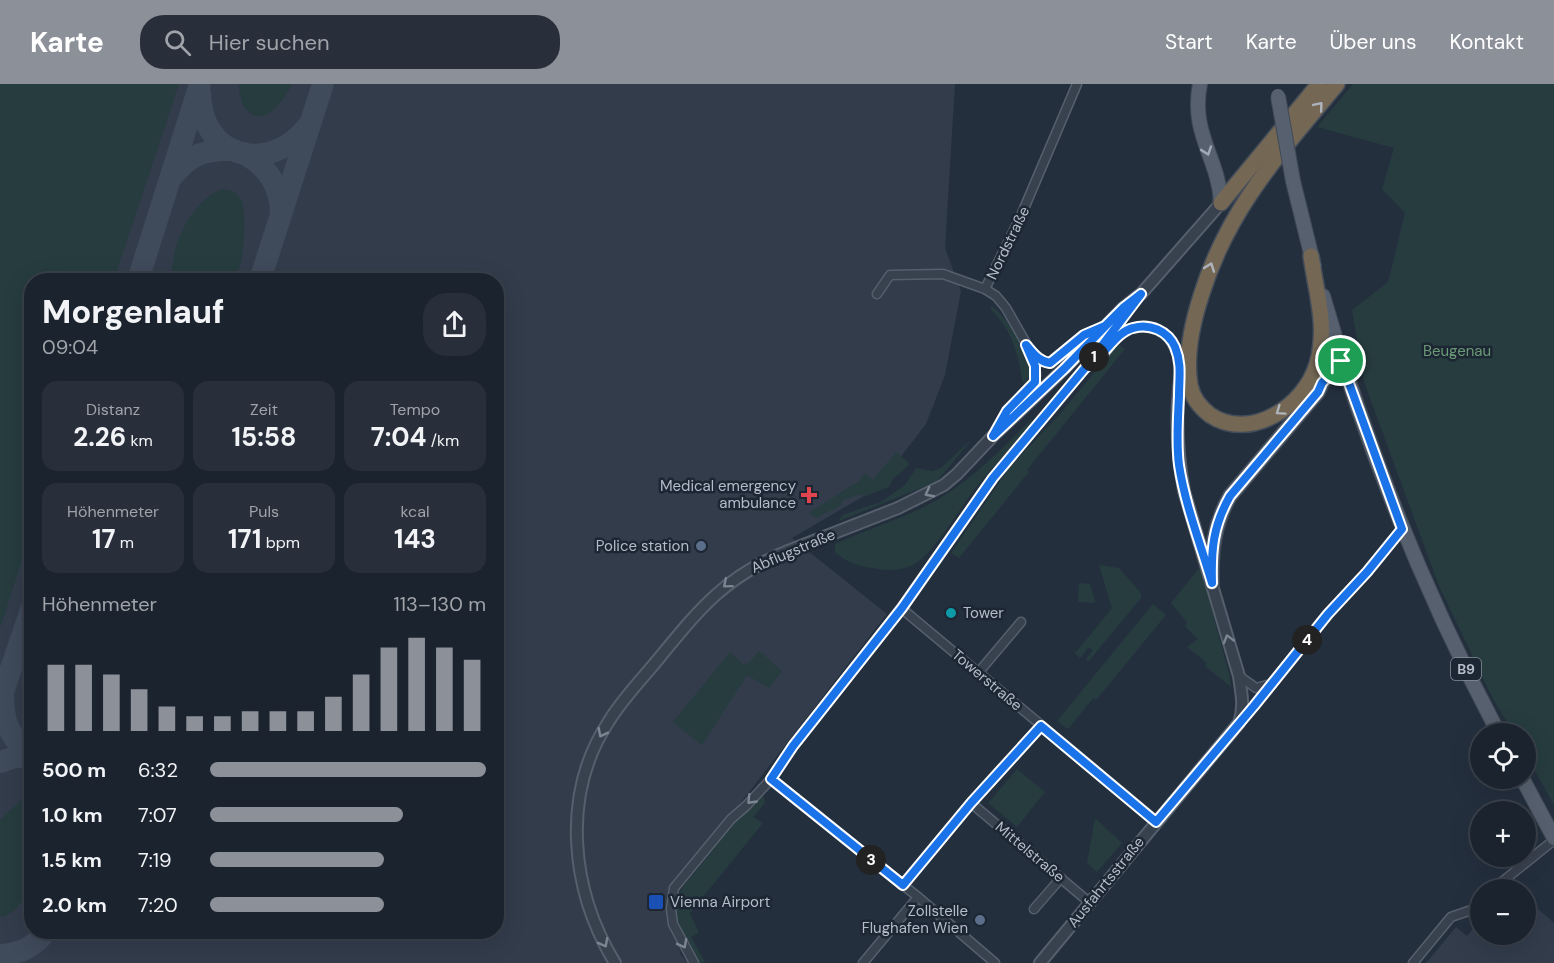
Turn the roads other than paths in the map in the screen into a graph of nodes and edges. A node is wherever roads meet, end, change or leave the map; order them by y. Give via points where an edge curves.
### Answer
1 (1077, 84) edge
2 (1200, 84) edge
3 (1319, 84) edge
4 (1337, 84) edge
5 (1277, 90) edge
6 (1221, 203) junction
7 (1311, 256) junction
8 (985, 289) junction
9 (877, 294) dead end
10 (1141, 294) junction
11 (1192, 323) junction
12 (1105, 326) junction
13 (1026, 345) junction
14 (1341, 361) junction
15 (1317, 366) junction
16 (1085, 368) junction
17 (1181, 368) junction
18 (1352, 391) junction
19 (1318, 392) junction
20 (993, 436) junction
21 (1402, 529) junction
22 (1212, 583) junction
23 (902, 608) junction
24 (1021, 622) dead end
25 (978, 673) junction
26 (1239, 676) junction
27 (1272, 684) junction
28 (1239, 723) junction
29 (1494, 723) edge
30 (1041, 726) junction
31 (771, 779) junction
32 (1528, 789) edge
33 (971, 803) junction
34 (1156, 822) junction
35 (1554, 839) edge
36 (1061, 878) junction
37 (1508, 879) edge
38 (903, 885) junction
39 (918, 897) junction
40 (1089, 902) junction
41 (1034, 909) dead end
42 (1470, 911) edge
43 (615, 963) edge
44 (694, 963) edge
45 (863, 963) edge
46 (995, 963) edge
47 (1040, 963) edge
48 (1413, 963) edge

1 - 8 street, Nordstraße
2 -> 6 main road via 1200,130 1218,181
3 - 6 highway
11 -> 4 highway via 1210,265 1236,214
5 - 7 main road, B9, bridge
6 - 10 street, Abflugstraße
7 - 14 main road, B9
7 - 15 highway via 1323,325
8 - 9 street, Nordstraße via 943,274 909,273 890,275
8 - 13 street via 1006,308
10 - 12 street, Abflugstraße
10 - 16 street
15 -> 11 highway via 1303,390 1274,416 1245,425 1219,420 1198,403 1191,387
11 - 17 street
12 - 13 street via 1084,335 1050,363 1043,362
12 - 20 street, Abflugstraße
13 - 20 street via 1035,366 1035,382 1007,411
14 - 15 highway via 1325,361
14 - 18 main road, B9
14 - 19 main road
16 - 17 street via 1095,363 1123,332 1144,327 1166,334
16 - 23 street via 993,478
17 - 22 street via 1179,463
18 - 19 main road via 1330,386
18 - 21 main road, B9
19 - 22 main road via 1230,496 1214,534
20 -> 43 street, Abflugstraße, bridge via 944,485 737,576 695,614 609,721 591,756 581,791 576,837 579,869 594,923
21 - 27 street
21 - 29 main road, B9 via 1434,604
26 -> 22 street
23 - 25 street, Towerstraße
23 - 31 street
24 - 25 street
25 - 30 street, Towerstraße
26 - 27 street via 1256,688
26 - 28 street via 1243,709
27 - 28 street
28 - 34 street, Ausfahrtsstraße
30 - 33 street
30 - 34 street, Towerstraße
31 - 38 street
31 -> 44 street via 730,819 674,888 673,924
32 - 35 main road
33 - 36 street, Mittelstraße
33 - 38 street
34 - 40 street, Ausfahrtsstraße
35 - 37 street
36 - 40 street, Mittelstraße
36 - 41 street
38 - 39 street
39 - 45 street
39 - 46 street
40 - 47 street, Ausfahrtsstraße
42 - 48 street via 1452,917

